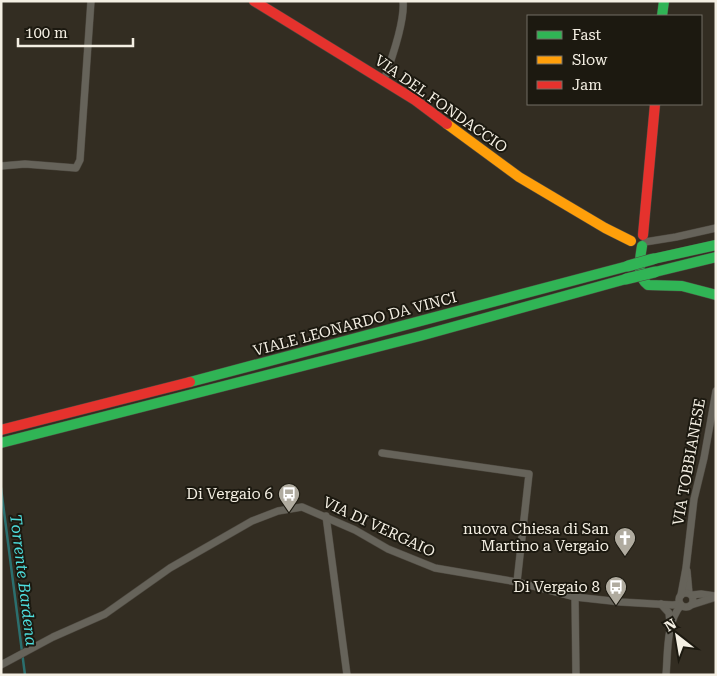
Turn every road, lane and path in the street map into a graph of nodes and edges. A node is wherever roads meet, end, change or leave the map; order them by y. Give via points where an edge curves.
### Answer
1 (91, 1) edge
2 (254, 1) edge
3 (403, 1) edge
4 (664, 1) edge
5 (662, 15) edge
6 (384, 80) junction
7 (655, 105) edge
8 (1, 166) edge
9 (716, 228) edge
10 (638, 240) junction
11 (716, 245) edge
12 (716, 257) edge
13 (716, 295) edge
14 (716, 391) edge
15 (1, 430) edge
16 (1, 443) edge
17 (382, 453) dead end
18 (326, 516) junction
19 (686, 568) junction
20 (517, 582) junction
21 (690, 594) junction
22 (681, 595) junction
23 (716, 596) edge
24 (574, 597) junction
25 (661, 604) junction
26 (681, 605) junction
27 (691, 605) junction
28 (671, 626) junction
29 (1, 665) edge
30 (346, 675) edge
31 (576, 675) edge
32 (666, 675) edge

1 - 8 street via 80,160 76,168 25,164
2 - 6 main road, VIA DEL FONDACCIO
3 - 6 street via 401,21
4 - 5 main road
6 - 10 main road, VIA DEL FONDACCIO via 519,177 612,231
7 - 10 main road
9 - 10 street via 676,237
10 - 13 main road via 644,284 682,286
11 - 15 main road, VIALE LEONARDO DA VINCI, bridge
12 - 16 main road, VIALE LEONARDO DA VINCI, bridge
14 - 19 street, VIA TOBBIANESE via 694,499
17 - 20 street via 529,474
18 - 20 street, VIA DI VERGAIO via 428,566
18 - 29 street, VIA DI VERGAIO via 302,507 252,520 170,568 105,614
18 - 30 street
19 - 21 street, VIA TOBBIANESE
19 - 22 street, VIA TOBBIANESE
20 - 24 street, VIA DI VERGAIO
21 - 22 street, VIA DI VERGAIO via 685,592
21 - 23 street, VIA DI VERGAIO
21 - 27 street
22 - 26 street
23 - 27 street, VIA DI VERGAIO
24 - 25 street, VIA DI VERGAIO
24 - 31 street
25 - 26 street, VIA DI VERGAIO
25 - 28 street via 669,613
26 - 27 street, VIA DI VERGAIO
26 - 28 street
28 - 32 street

